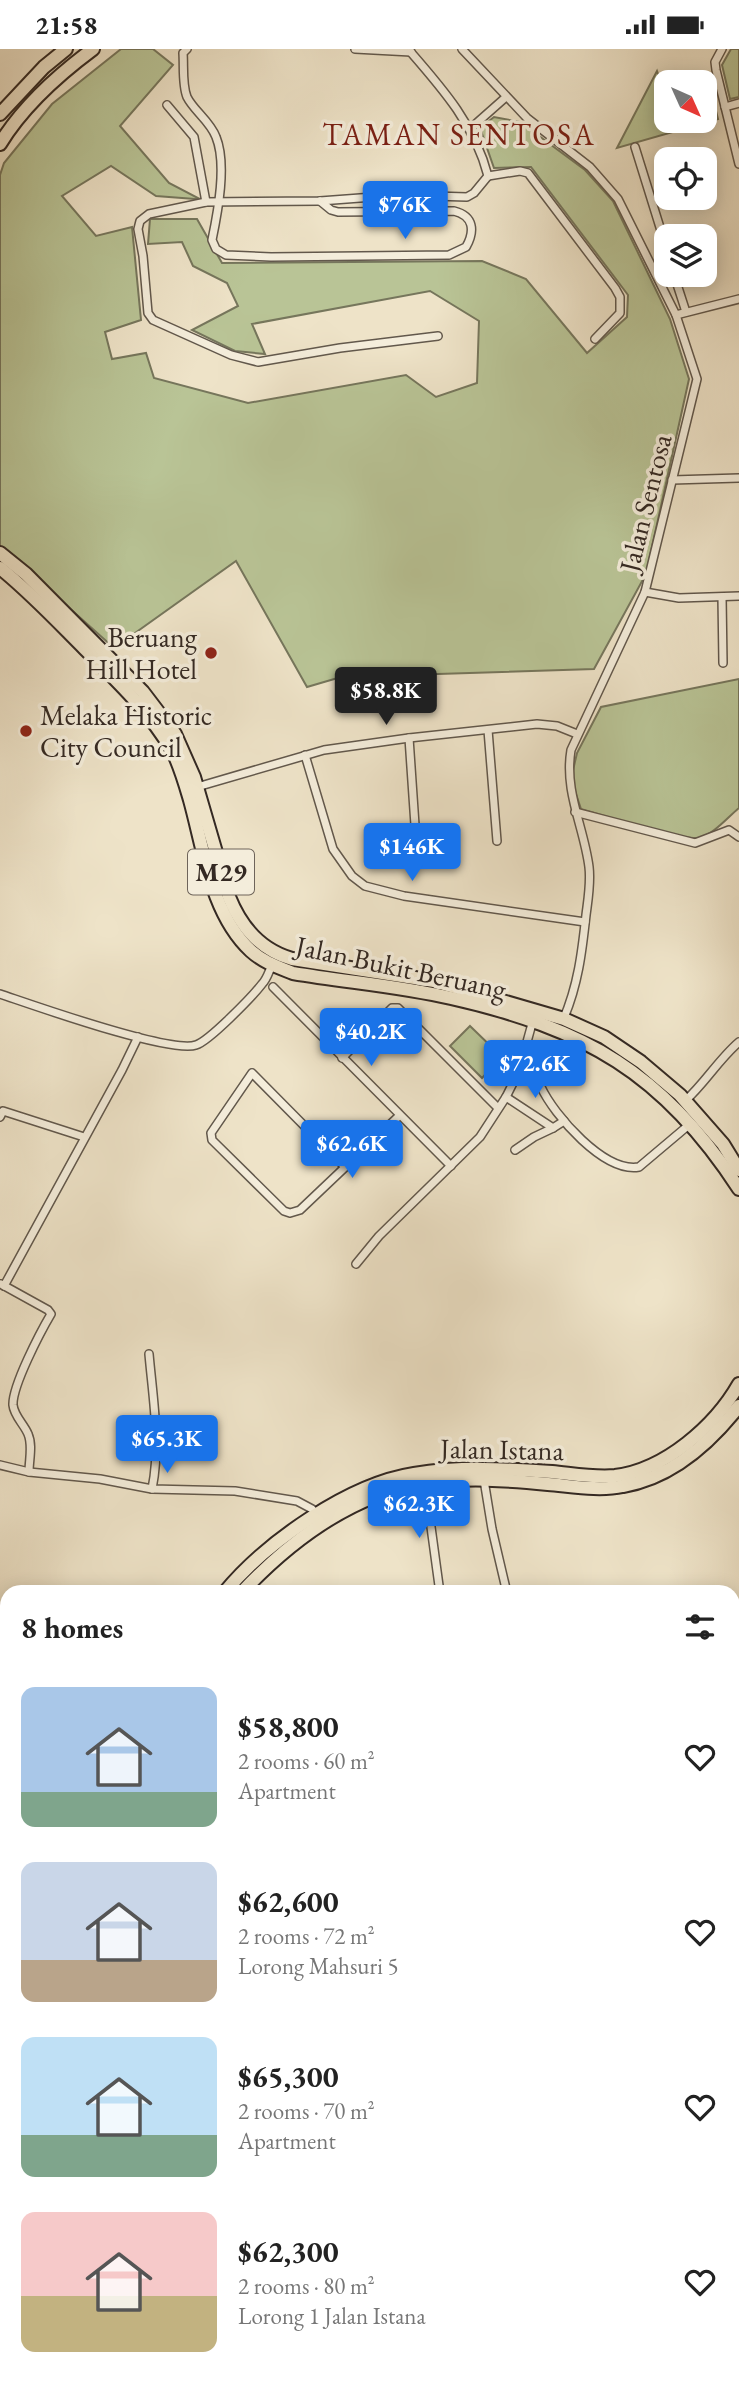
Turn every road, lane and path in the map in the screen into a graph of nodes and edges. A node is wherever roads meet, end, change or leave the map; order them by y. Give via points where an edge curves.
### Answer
1 (66, 49) edge
2 (93, 49) edge
3 (187, 49) edge
4 (355, 49) edge
5 (462, 49) edge
6 (722, 49) edge
7 (409, 51) edge
8 (14, 97) junction
9 (506, 97) junction
10 (0, 100) edge
11 (739, 103) edge
12 (167, 105) dead end
13 (725, 107) junction
14 (0, 114) edge
15 (471, 128) junction
16 (0, 144) edge
17 (635, 146) dead end
18 (739, 164) edge
19 (488, 176) junction
20 (219, 201) junction
21 (320, 201) junction
22 (206, 202) junction
23 (659, 224) edge
24 (678, 287) edge
25 (739, 299) edge
26 (686, 312) junction
27 (676, 315) junction
28 (438, 336) dead end
29 (595, 339) dead end
30 (739, 478) edge
31 (672, 480) junction
32 (0, 553) edge
33 (0, 568) edge
34 (645, 592) junction
35 (739, 596) edge
36 (722, 597) junction
37 (723, 663) dead end
38 (488, 730) junction
39 (578, 734) junction
40 (409, 738) junction
41 (305, 755) junction
42 (197, 787) junction
43 (575, 812) junction
44 (415, 825) dead end
45 (739, 837) edge
46 (497, 841) dead end
47 (585, 922) junction
48 (272, 965) junction
49 (273, 988) dead end
50 (0, 994) edge
51 (535, 1015) junction
52 (561, 1024) junction
53 (138, 1037) junction
54 (739, 1042) edge
55 (527, 1045) junction
56 (342, 1058) junction
57 (506, 1097) junction
58 (685, 1101) junction
59 (498, 1108) junction
60 (398, 1116) junction
61 (0, 1117) edge
62 (564, 1121) junction
63 (691, 1124) junction
64 (553, 1128) junction
65 (84, 1137) junction
66 (515, 1150) dead end
67 (451, 1166) junction
68 (345, 1167) junction
69 (739, 1170) edge
70 (739, 1189) edge
71 (356, 1264) dead end
72 (2, 1285) edge
73 (149, 1354) dead end
74 (739, 1384) edge
75 (739, 1406) edge
76 (0, 1465) edge
77 (29, 1472) junction
78 (484, 1481) junction
79 (425, 1483) junction
80 (152, 1489) junction
81 (319, 1518) junction
82 (232, 1585) edge
83 (249, 1585) edge
84 (439, 1585) edge
85 (505, 1585) edge

1 - 8 main road
2 - 16 main road via 52,82
3 - 20 street via 183,53 187,97 217,139
4 - 7 street
5 - 9 street, Jalan Sentosa
6 - 13 street via 715,62
7 - 15 street
8 - 10 main road
8 - 14 main road
9 - 15 street
9 - 27 street, Jalan Sentosa via 590,167 618,199
11 - 13 street
12 - 22 street via 194,137
13 - 18 street
15 - 19 street
17 - 23 street
19 - 21 street via 467,197 400,195
19 - 29 street via 528,173 615,289 620,313
20 - 21 street
20 - 21 street via 212,240 226,255 449,255 466,247 472,232 469,220 460,212 338,212
20 - 22 street
22 - 28 street via 149,214 140,222 146,306 153,320 213,348 258,362
24 - 26 street
25 - 26 street
26 - 27 street
27 - 31 street, Jalan Sentosa via 697,379
30 - 31 street
31 - 34 street, Jalan Sentosa
32 - 42 main road, Jalan Bukit Beruang / M29 via 143,692 175,734
33 - 48 main road, Jalan Bukit Beruang / M29 via 24,587 154,722 184,781 226,918 250,950
34 - 36 street via 679,599
34 - 39 street, Jalan Sentosa
35 - 36 street
36 - 37 street
38 - 39 street via 547,724
38 - 40 street
38 - 46 street
39 - 43 street, Jalan Sentosa via 569,764
40 - 41 street
40 - 44 street
41 - 42 street
41 - 47 street via 333,849 365,886 404,896
42 - 51 main road, Jalan Bukit Beruang / M29 via 236,915 277,955 434,981
43 - 45 street via 695,843 729,830
43 - 47 street, Jalan Sentosa via 590,869
47 - 52 street, Jalan Sentosa via 575,993
48 - 51 main road, Jalan Bukit Beruang / M29 via 293,973
48 - 53 street via 264,983 196,1045 181,1047
49 - 56 street
50 - 53 street
51 - 52 main road, Jalan Bukit Beruang / M29
51 - 55 street
52 - 58 main road, Jalan Bukit Beruang / M29 via 604,1037
52 - 63 main road, Jalan Bukit Beruang / M29 via 636,1073
53 - 65 street
54 - 58 street
55 - 57 street
55 - 62 street via 540,1086
56 - 59 street via 392,1009 398,1009
56 - 60 street
57 - 59 street
57 - 64 street
58 - 69 main road, Jalan Bukit Beruang / M29
59 - 67 street via 480,1136
60 - 67 street
60 - 68 street
61 - 65 street via 3,1111
62 - 63 street via 604,1157 635,1168
62 - 64 street
63 - 70 main road, Jalan Bukit Beruang / M29
64 - 66 street
65 - 72 street
67 - 71 street
68 - 68 street via 252,1073 213,1129 212,1140 290,1213 300,1210
72 - 77 street via 51,1314 13,1404 28,1433
73 - 80 street via 156,1445
74 - 81 main road, Jalan Istana via 715,1417 690,1440 644,1469 616,1476 497,1469 411,1474 374,1486
75 - 78 main road, Jalan Istana via 698,1449 667,1471 622,1487
76 - 77 street
77 - 80 street
78 - 79 main road, Jalan Istana
78 - 85 street
79 - 81 main road, Jalan Istana
79 - 84 street
80 - 81 street via 235,1490 297,1501
81 - 82 main road, Jalan Istana via 282,1538
81 - 83 main road, Jalan Istana

